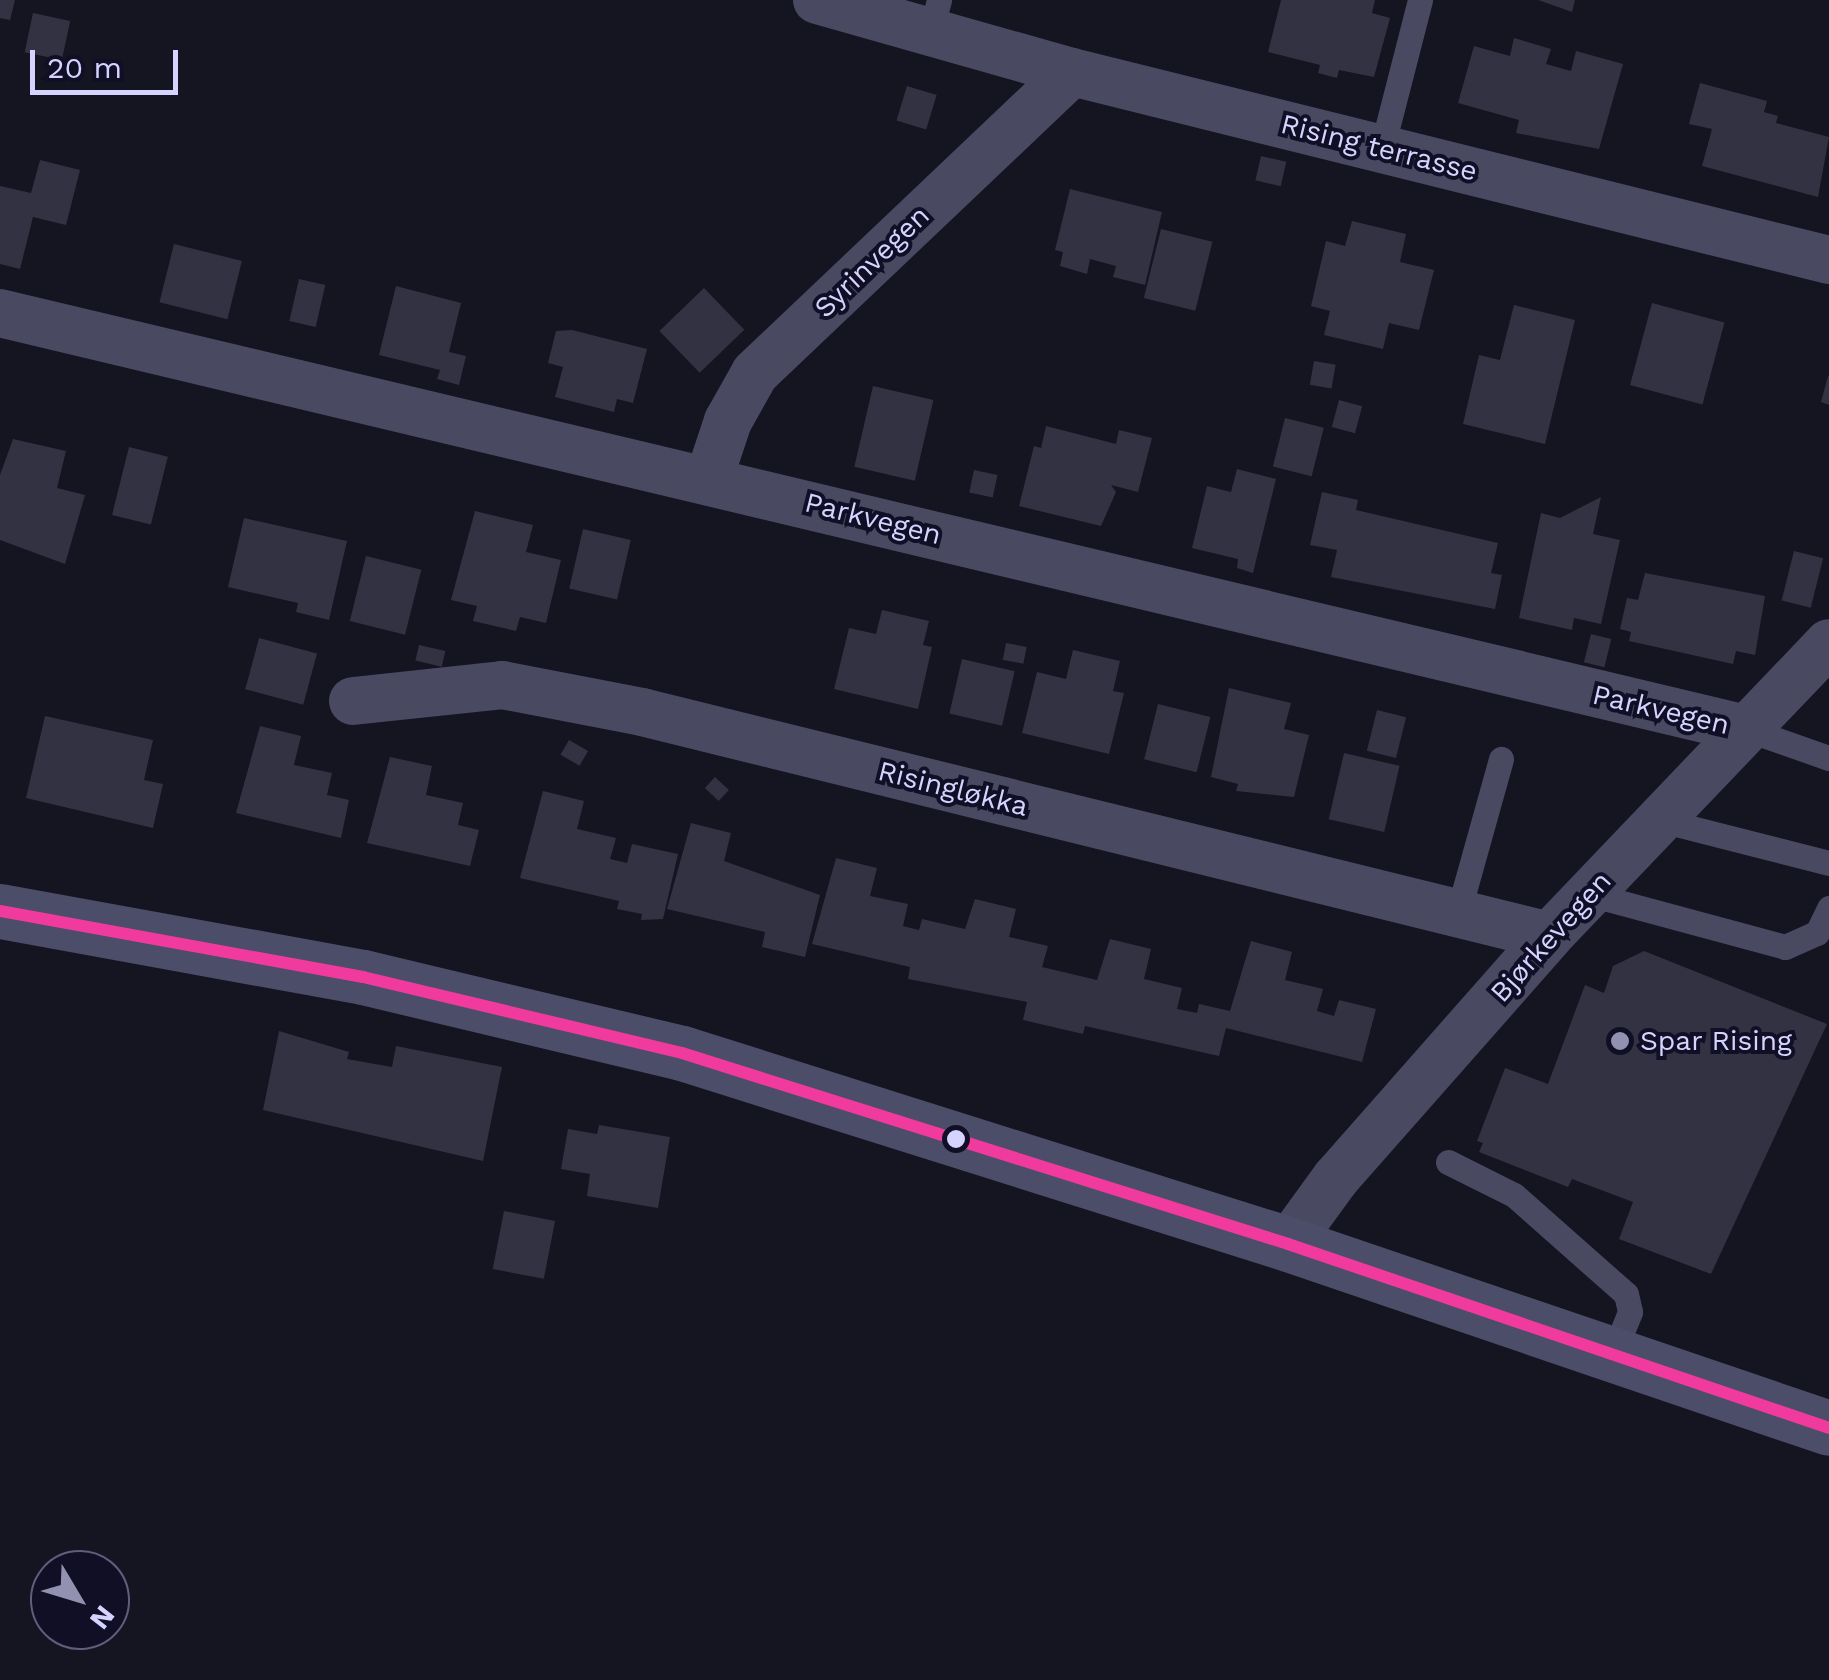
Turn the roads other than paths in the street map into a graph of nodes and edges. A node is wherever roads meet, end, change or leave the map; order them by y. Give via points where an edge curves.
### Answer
1 (817, 0) edge
2 (1420, 0) edge
3 (935, 15) edge
4 (1072, 72) junction
5 (1382, 148) junction
6 (1829, 259) edge
7 (0, 313) edge
8 (709, 478) junction
9 (1829, 642) edge
10 (352, 701) dead end
11 (1746, 729) junction
12 (1829, 758) edge
13 (1501, 759) dead end
14 (1660, 820) junction
15 (1829, 863) edge
16 (1589, 894) junction
17 (1829, 908) edge
18 (0, 911) edge
19 (1458, 913) junction
20 (1549, 936) junction
21 (1448, 1162) dead end
22 (1288, 1244) junction
23 (1613, 1354) junction
24 (1829, 1428) edge

1 - 3 street, Rising terrasse
2 - 5 lane
3 - 4 street, Rising terrasse
4 - 5 street, Rising terrasse
4 - 8 street, Syrinvegen via 755,373 728,421
5 - 6 street, Rising terrasse
7 - 8 street, Parkvegen
8 - 11 street, Parkvegen
9 - 11 street, Bjørkevegen
10 - 19 street, Risingløkka via 502,685 642,712
11 - 12 lane
11 - 14 street, Bjørkevegen
13 - 19 lane
14 - 15 lane
14 - 16 street, Bjørkevegen
16 - 17 lane via 1785,947 1816,934
16 - 20 street, Bjørkevegen
18 - 22 main road via 363,976 682,1053
19 - 20 street, Risingløkka
20 - 22 street, Bjørkevegen via 1336,1178
21 - 23 lane via 1514,1195 1626,1294 1630,1312
22 - 23 main road
23 - 24 main road

